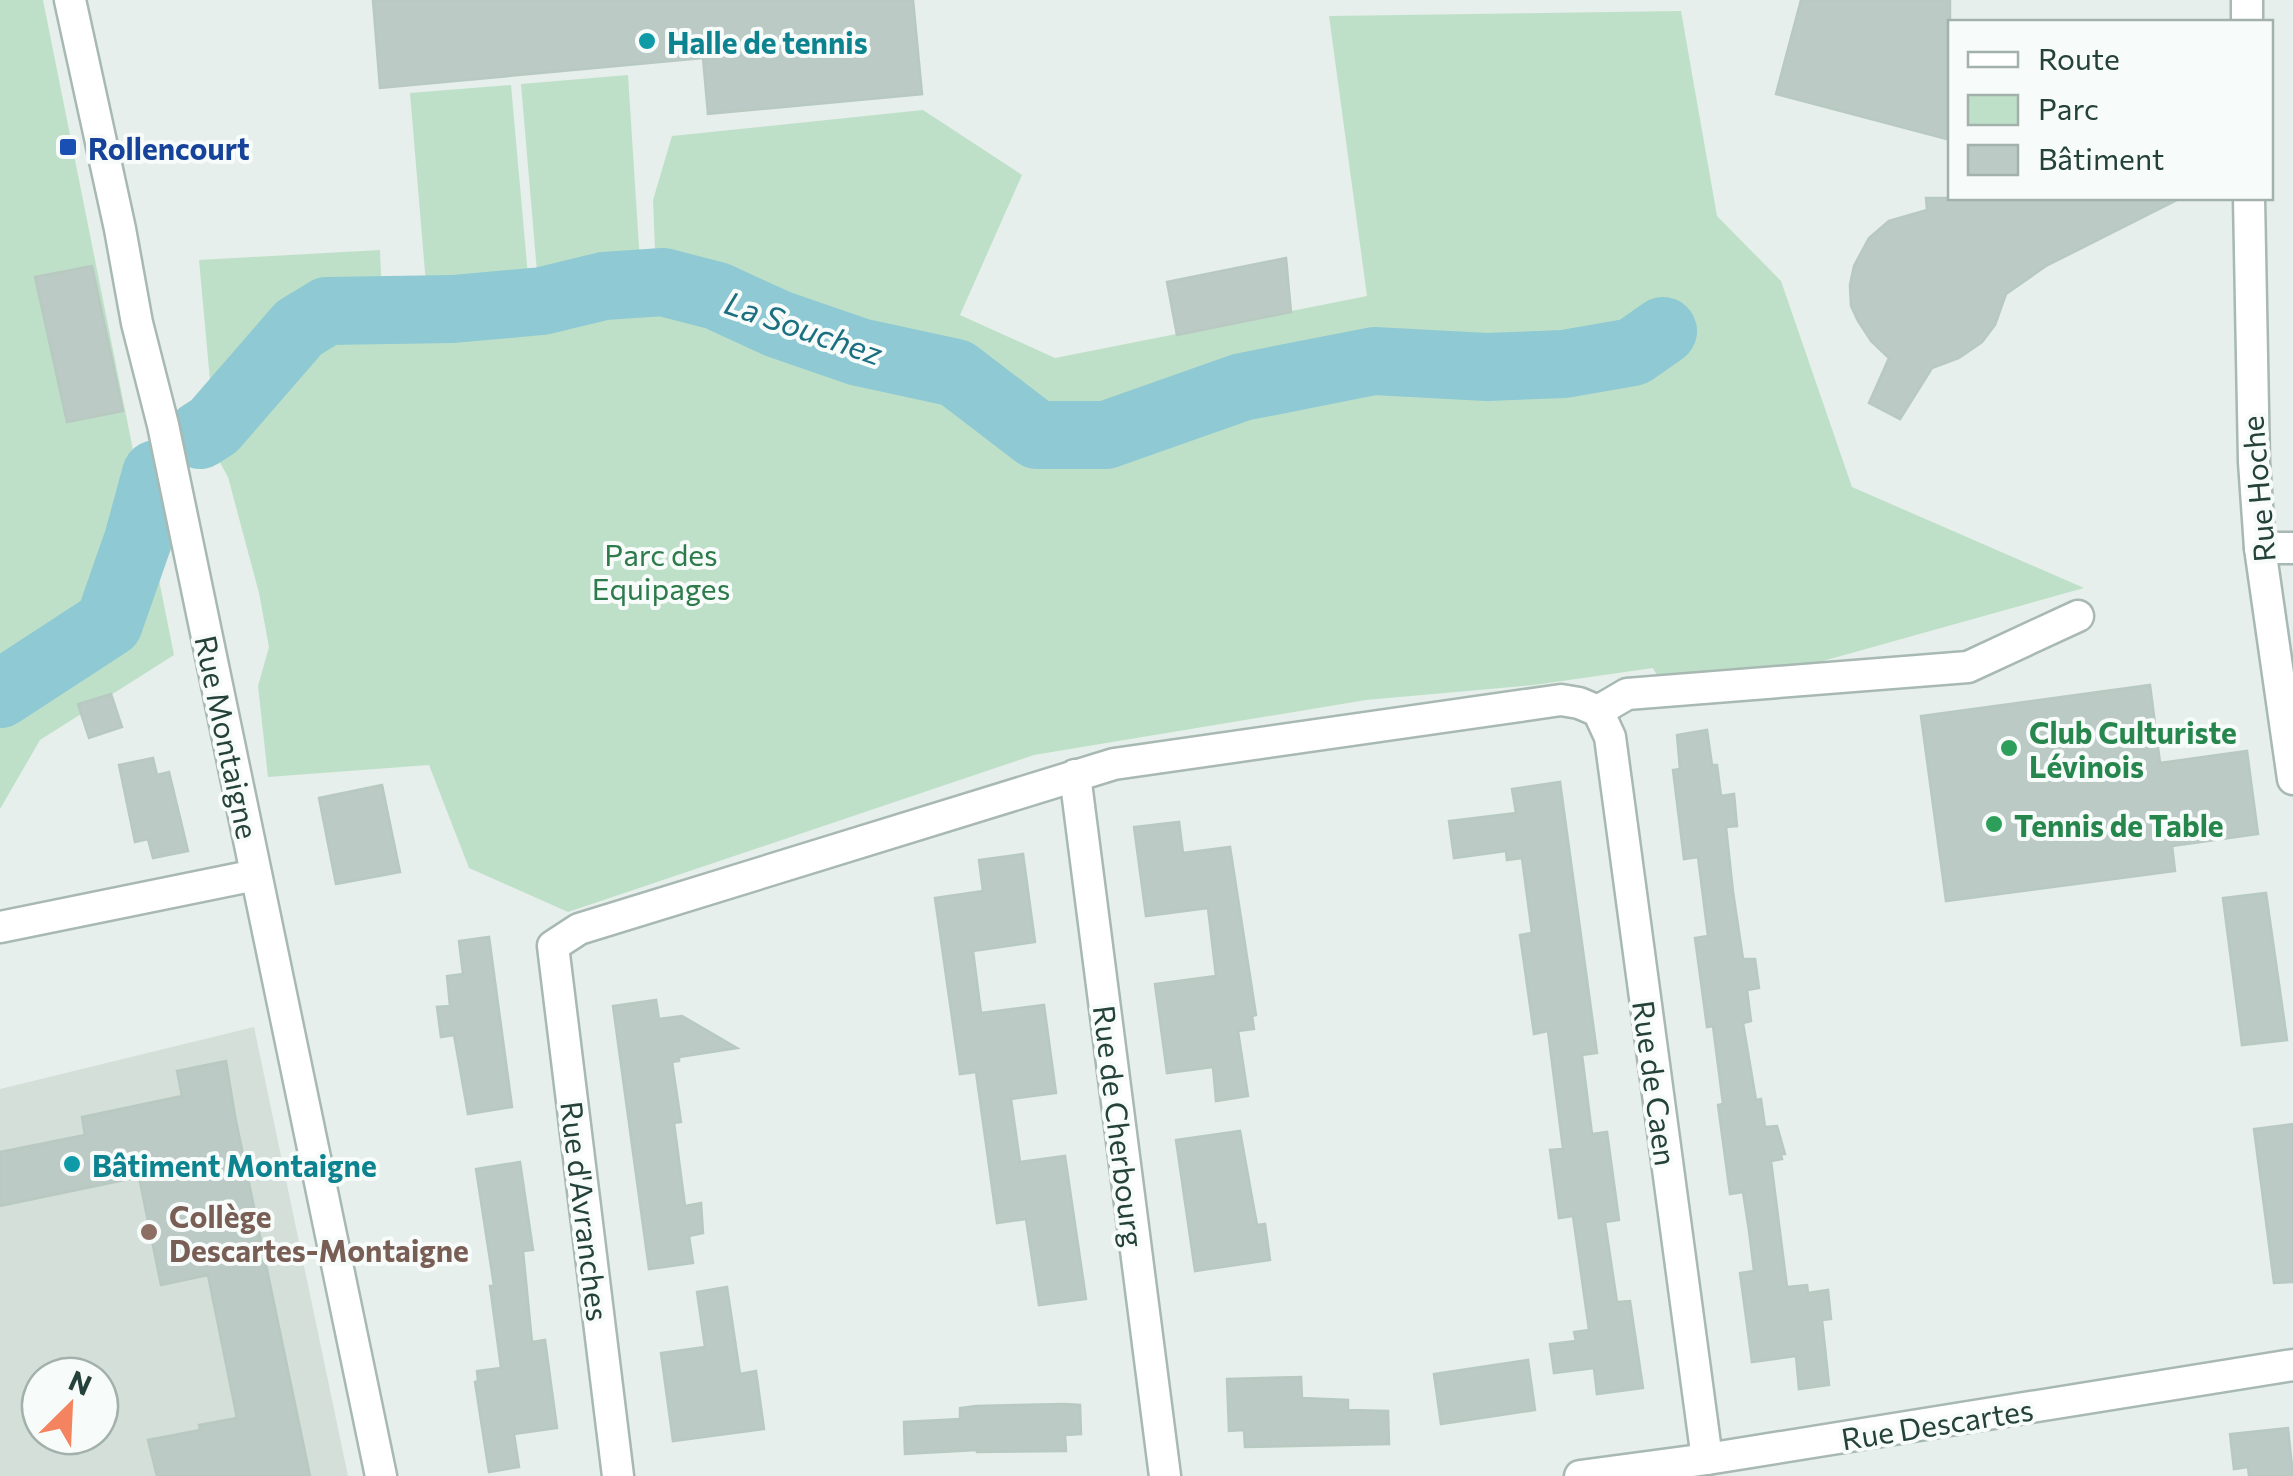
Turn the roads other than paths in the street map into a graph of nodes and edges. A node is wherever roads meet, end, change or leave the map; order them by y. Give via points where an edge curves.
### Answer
1 (70, 0) edge
2 (2248, 200) edge
3 (2260, 548) junction
4 (2293, 548) edge
5 (2078, 616) dead end
6 (1598, 711) junction
7 (1075, 775) junction
8 (2293, 779) edge
9 (256, 875) junction
10 (0, 928) edge
11 (2293, 1366) edge
12 (1707, 1459) junction
13 (381, 1476) edge
14 (618, 1476) edge
15 (1166, 1476) edge
16 (1580, 1476) edge

1 - 9 street, Rue Montaigne
2 - 3 street, Rue Hoche via 2250,421
3 - 4 street
3 - 8 street, Rue Hoche
5 - 6 street via 1968,667 1628,694
6 - 7 street via 1561,700
6 - 12 street, Rue de Caen via 1610,737
7 - 14 street, Rue d'Avranches via 578,929 553,946
7 - 15 street, Rue de Cherbourg
9 - 10 street
9 - 13 street, Rue Montaigne
11 - 12 street, Rue Descartes
12 - 16 street, Rue Descartes

